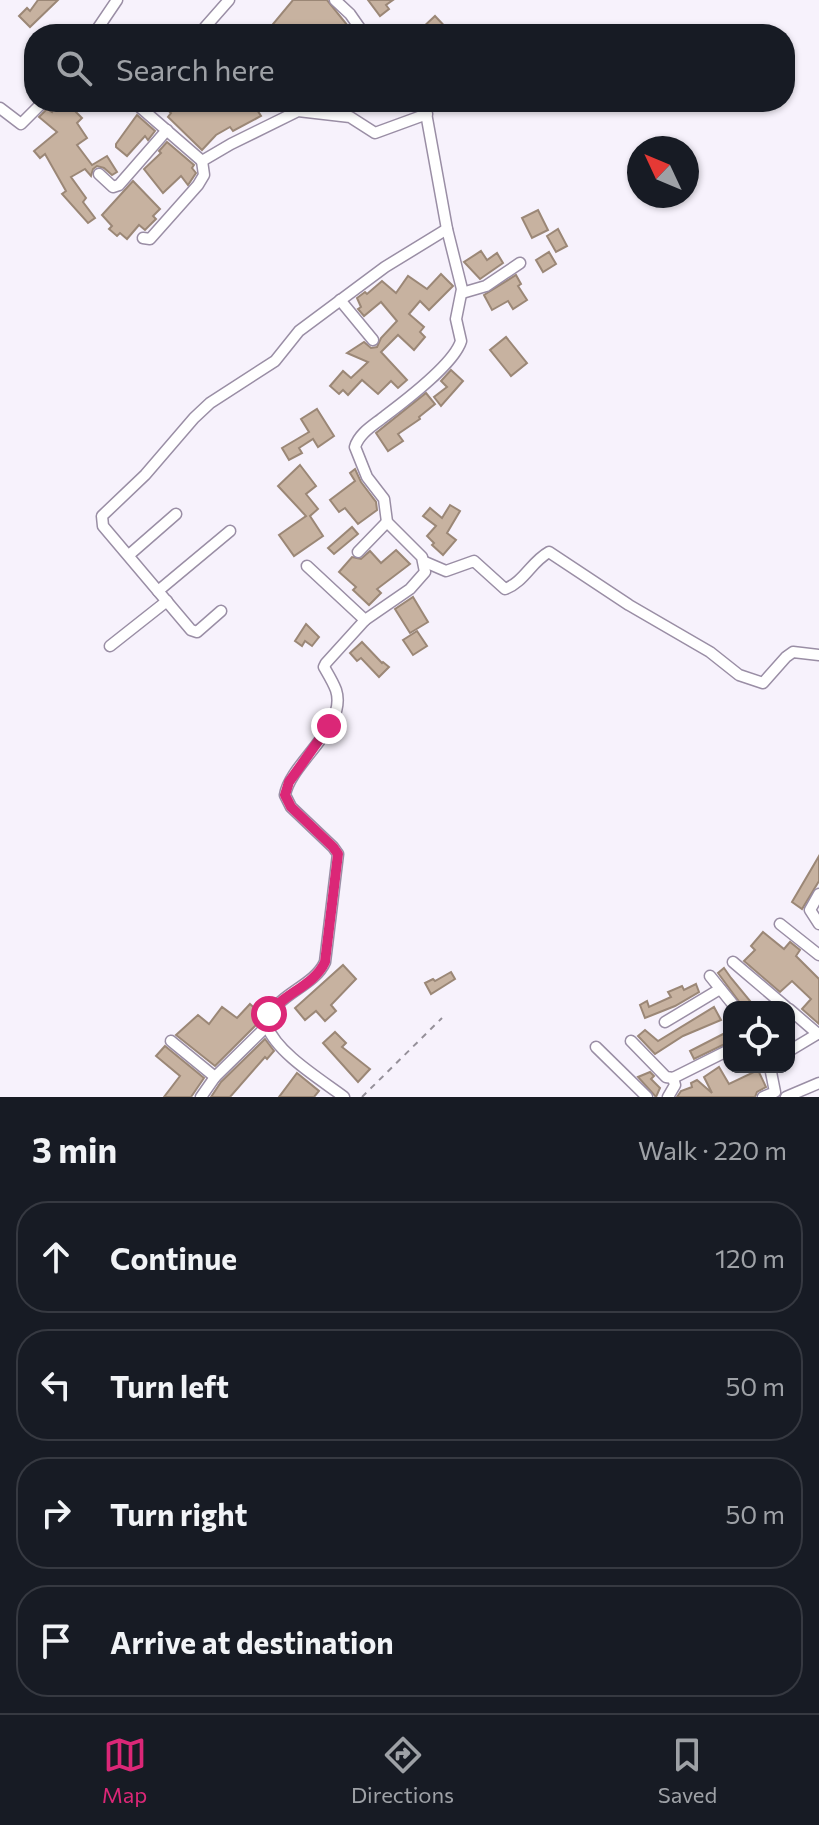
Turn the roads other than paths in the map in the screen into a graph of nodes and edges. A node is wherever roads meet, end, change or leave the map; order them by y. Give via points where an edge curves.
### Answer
1 (117, 0) edge
2 (229, 0) edge
3 (335, 0) edge
4 (101, 24) edge
5 (208, 24) edge
6 (357, 24) edge
7 (0, 108) edge
8 (33, 112) edge
9 (146, 112) edge
10 (296, 112) edge
11 (307, 112) edge
12 (418, 112) edge
13 (427, 112) edge
14 (167, 130) junction
15 (202, 161) junction
16 (99, 174) dead end
17 (447, 229) junction
18 (143, 238) dead end
19 (520, 263) dead end
20 (462, 293) junction
21 (340, 300) junction
22 (373, 340) dead end
23 (176, 514) dead end
24 (387, 522) junction
25 (230, 531) dead end
26 (358, 552) dead end
27 (129, 555) junction
28 (425, 562) junction
29 (307, 566) dead end
30 (158, 591) junction
31 (167, 601) junction
32 (221, 611) dead end
33 (365, 620) junction
34 (110, 646) dead end
35 (819, 655) edge
36 (819, 894) edge
37 (780, 924) dead end
38 (819, 924) edge
39 (819, 955) edge
40 (733, 962) dead end
41 (710, 976) dead end
42 (720, 989) junction
43 (730, 1001) edge
44 (780, 1001) edge
45 (795, 1014) edge
46 (665, 1022) dead end
47 (267, 1026) junction
48 (818, 1033) edge
49 (171, 1041) dead end
50 (631, 1041) dead end
51 (596, 1047) dead end
52 (795, 1047) edge
53 (723, 1053) edge
54 (771, 1073) edge
55 (215, 1077) junction
56 (673, 1078) junction
57 (819, 1083) edge
58 (776, 1094) edge
59 (201, 1097) edge
60 (344, 1097) edge
61 (647, 1097) edge
62 (668, 1097) edge
63 (763, 1097) edge
64 (786, 1097) edge

1 - 4 street
2 - 5 street
3 - 6 street
7 - 8 street via 21,124
9 - 14 street
10 - 15 street
11 - 12 street via 350,117 375,133
13 - 17 street
14 - 15 street
14 - 16 street via 119,185 113,187
15 - 18 street via 204,175 198,185 150,239
17 - 20 street
17 - 21 street
19 - 20 street via 486,286
20 - 24 street via 457,351 355,443 367,477 384,499
21 - 22 street
21 - 27 street via 299,331 275,361 210,403 102,516 103,526
23 - 27 street
24 - 26 street
24 - 28 street
25 - 30 street
27 - 30 street
28 - 33 street via 418,582
28 - 35 street via 446,571 474,561 505,589 549,552 739,675 763,683 793,652
29 - 33 street
30 - 31 street
31 - 32 street via 194,633
31 - 34 street
33 - 47 street via 326,663 337,694 333,716 285,795 338,854 325,962 316,976 273,1009
36 - 38 street via 810,910
37 - 39 street
40 - 44 street
41 - 42 street
42 - 43 street
42 - 46 street
45 - 48 street
47 - 55 street
47 - 60 street via 292,1056
48 - 52 street
49 - 55 street
50 - 56 street
51 - 61 street
53 - 56 street
54 - 58 street
55 - 59 street
56 - 62 street
57 - 64 street
58 - 63 street

